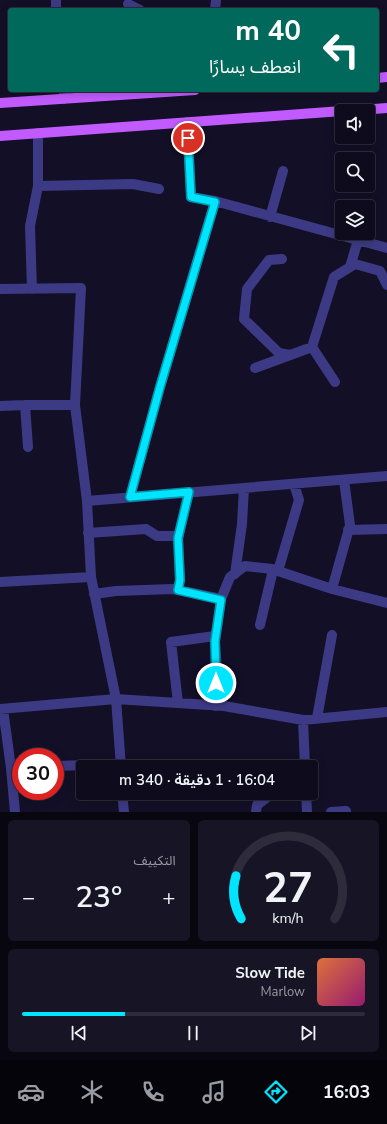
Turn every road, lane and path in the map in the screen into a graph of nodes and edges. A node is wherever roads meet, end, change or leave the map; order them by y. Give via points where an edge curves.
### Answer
1 (128, 4) dead end
2 (136, 8) edge
3 (130, 92) edge
4 (64, 94) edge
5 (0, 103) edge
6 (387, 108) edge
7 (375, 109) edge
8 (335, 111) edge
9 (187, 122) junction
10 (38, 133) junction
11 (0, 136) edge
12 (283, 171) dead end
13 (38, 186) junction
14 (159, 188) dead end
15 (215, 202) junction
16 (270, 216) junction
17 (335, 234) edge
18 (358, 240) joint
19 (387, 248) edge
20 (282, 259) dead end
21 (350, 267) junction
22 (387, 285) edge
23 (0, 289) edge
24 (32, 289) junction
25 (312, 346) junction
26 (290, 355) junction
27 (255, 368) dead end
28 (335, 382) dead end
29 (25, 405) junction
30 (75, 405) junction
31 (0, 406) edge
32 (28, 447) dead end
33 (387, 476) edge
34 (344, 480) junction
35 (294, 484) junction
36 (244, 488) junction
37 (189, 492) junction
38 (130, 497) junction
39 (87, 501) junction
40 (387, 528) edge
41 (348, 530) junction
42 (88, 533) junction
43 (179, 536) junction
44 (276, 570) junction
45 (235, 574) junction
46 (91, 577) junction
47 (0, 582) edge
48 (332, 589) junction
49 (178, 590) junction
50 (94, 594) junction
51 (221, 600) junction
52 (387, 603) edge
53 (260, 625) dead end
54 (332, 635) dead end
55 (215, 636) junction
56 (116, 699) junction
57 (178, 703) junction
58 (214, 706) junction
59 (1, 709) edge
60 (387, 712) edge
61 (317, 718) junction
62 (303, 720) junction
63 (120, 760) edge
64 (305, 760) edge
65 (64, 766) edge
66 (76, 766) edge
67 (123, 800) edge
68 (264, 800) edge
69 (306, 800) edge
70 (346, 811) dead end
71 (15, 812) edge
72 (124, 812) edge
73 (256, 812) edge
74 (307, 812) edge
75 (331, 812) edge

1 - 2 street
3 - 4 main road
4 - 5 main road
6 - 7 main road
8 - 9 main road
9 - 10 main road
9 - 15 street via 191,197
10 - 11 main road
10 - 13 street
12 - 16 street
13 - 14 street via 133,184
13 - 24 street via 30,226
15 - 16 street
15 - 38 street
16 - 17 street
18 - 19 street
18 - 21 street
20 - 26 street via 269,260 247,289 244,319 279,353
21 - 22 street via 355,264 380,271
21 - 25 street via 334,277
23 - 24 street
24 - 30 street via 81,288
25 - 26 street
25 - 28 street
26 - 27 street
29 - 30 street
29 - 31 street
29 - 32 street
30 - 39 street
33 - 34 street
34 - 35 street
34 - 41 street via 350,525
35 - 36 street
35 - 44 street via 299,500
36 - 37 street
36 - 45 street
37 - 38 street
37 - 43 street
38 - 39 street
39 - 42 street
40 - 41 street
41 - 48 street
42 - 43 street via 146,529 157,536
42 - 46 street
43 - 49 street
44 - 45 street via 245,566
44 - 48 street
44 - 53 street
45 - 51 street via 230,577
46 - 47 street
46 - 50 street
48 - 52 street
49 - 50 street
49 - 51 street
50 - 56 street
51 - 55 street
54 - 61 street
55 - 57 street via 171,642
55 - 58 street
56 - 57 street
56 - 59 street
56 - 63 street
57 - 58 street
58 - 62 street
59 - 71 street
60 - 61 street
61 - 62 street
62 - 64 street
65 - 66 street
67 - 72 street
68 - 73 street via 257,805
69 - 74 street
70 - 75 street

